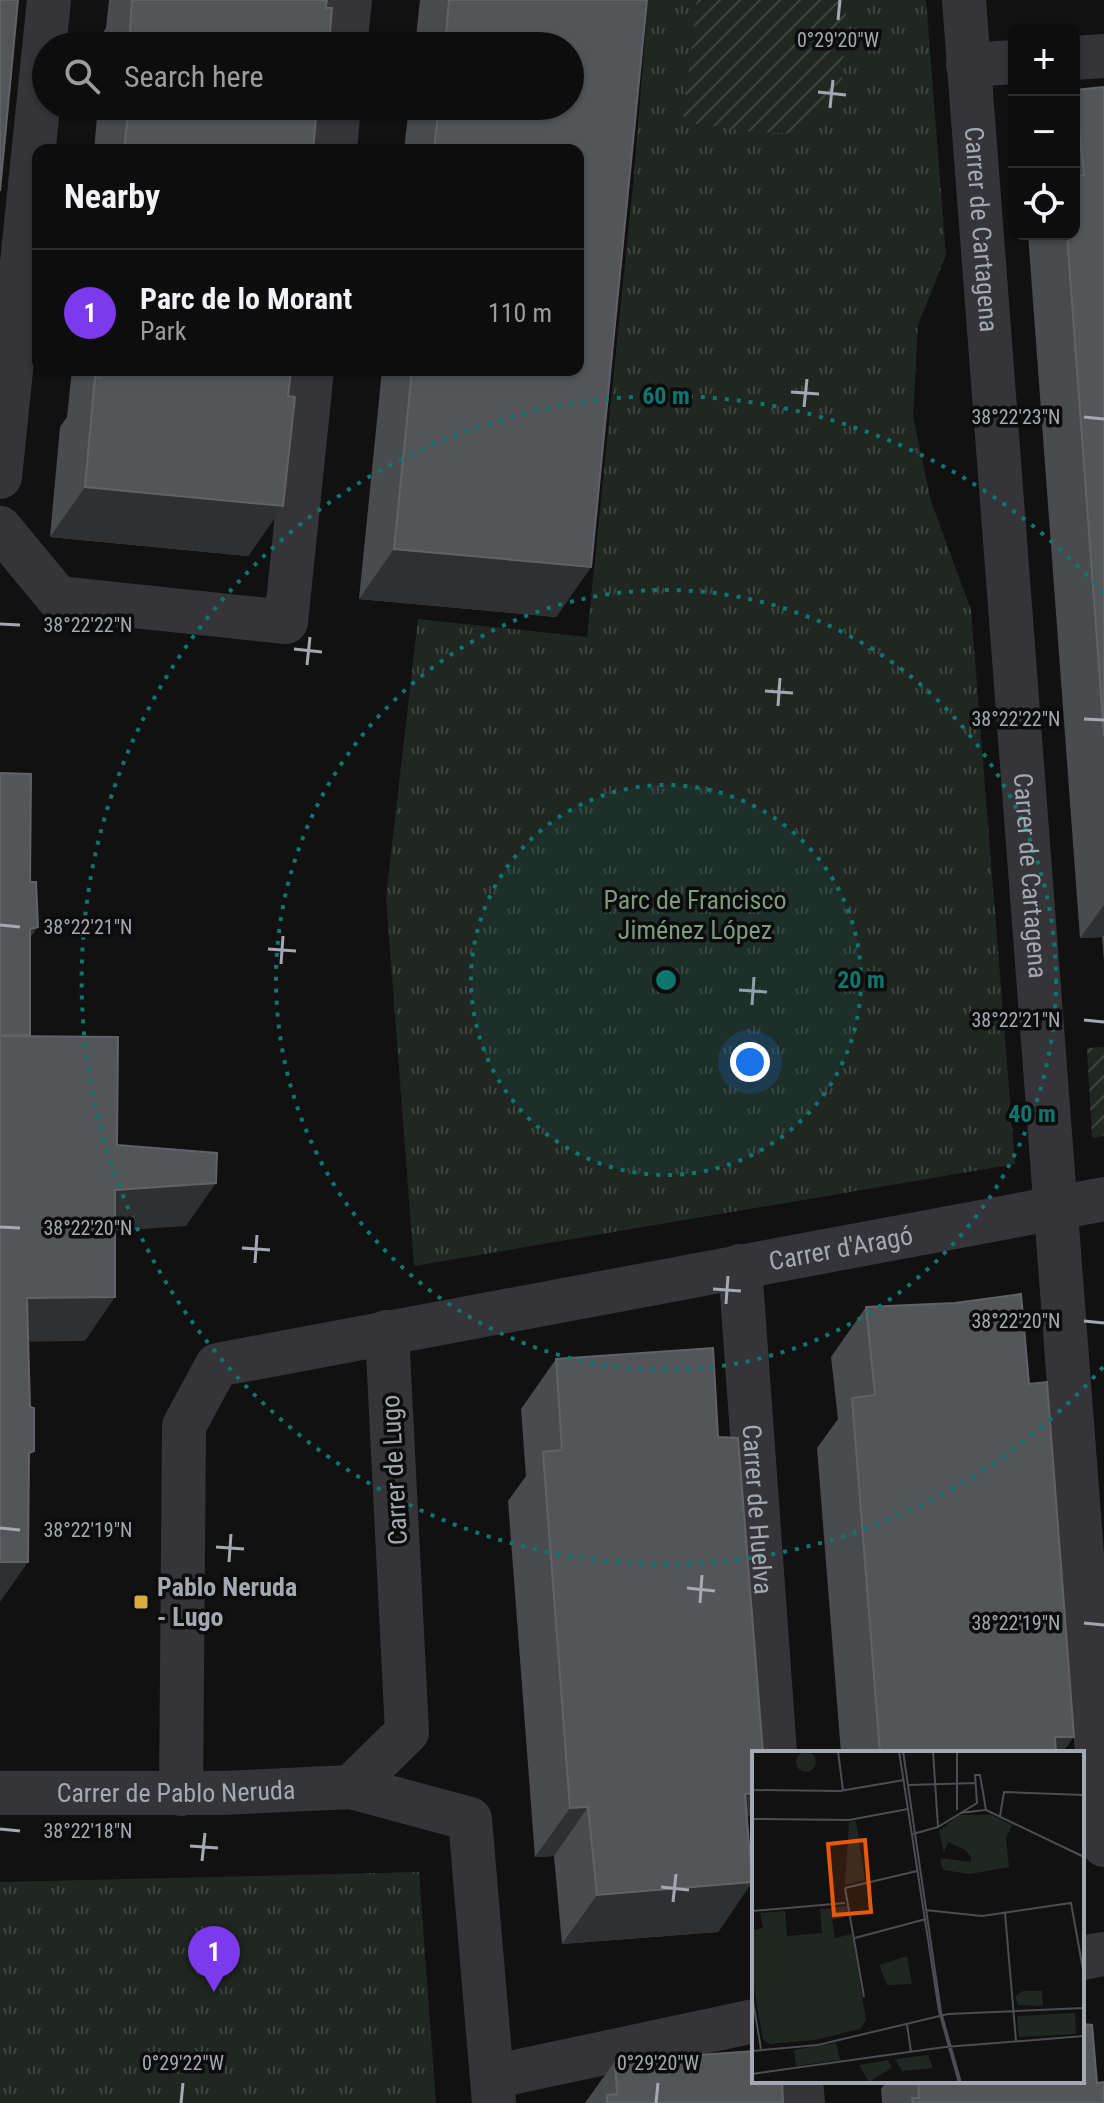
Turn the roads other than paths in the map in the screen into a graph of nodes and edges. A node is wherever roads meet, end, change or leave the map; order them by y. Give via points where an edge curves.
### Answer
1 (49, 0) edge
2 (350, 0) edge
3 (964, 0) edge
4 (46, 32) edge
5 (347, 32) edge
6 (1104, 56) edge
7 (1080, 58) edge
8 (1008, 62) edge
9 (968, 65) junction
10 (37, 120) edge
11 (338, 120) edge
12 (34, 144) edge
13 (336, 144) edge
14 (32, 165) edge
15 (311, 376) edge
16 (0, 477) edge
17 (0, 528) edge
18 (1104, 1199) edge
19 (1055, 1208) junction
20 (740, 1266) junction
21 (387, 1332) junction
22 (775, 1751) edge
23 (351, 1787) junction
24 (0, 1793) edge
25 (181, 1794) junction
26 (1104, 1845) edge
27 (1104, 1954) edge
28 (1084, 1958) edge
29 (752, 2022) edge
30 (801, 2083) edge
31 (493, 2090) edge
32 (803, 2103) edge

1 - 4 street
2 - 5 street
3 - 9 street, Carrer de Cartagena
6 - 7 street
8 - 9 street
9 - 19 street, Carrer de Cartagena
10 - 12 street
11 - 13 street
14 - 16 street
15 - 17 street via 286,622 58,598
18 - 19 street, Carrer d'Aragó
19 - 20 street, Carrer d'Aragó
19 - 26 street, Carrer de Cartagena
20 - 21 street, Carrer d'Aragó
20 - 22 street, Carrer de Huelva
21 - 23 street, Carrer de Lugo via 407,1732
21 - 25 street via 217,1365 184,1426
23 - 25 street, Carrer de Pablo Neruda
23 - 31 street via 470,1819
24 - 25 street, Carrer de Pablo Neruda
27 - 28 street
29 - 31 street
30 - 32 street

